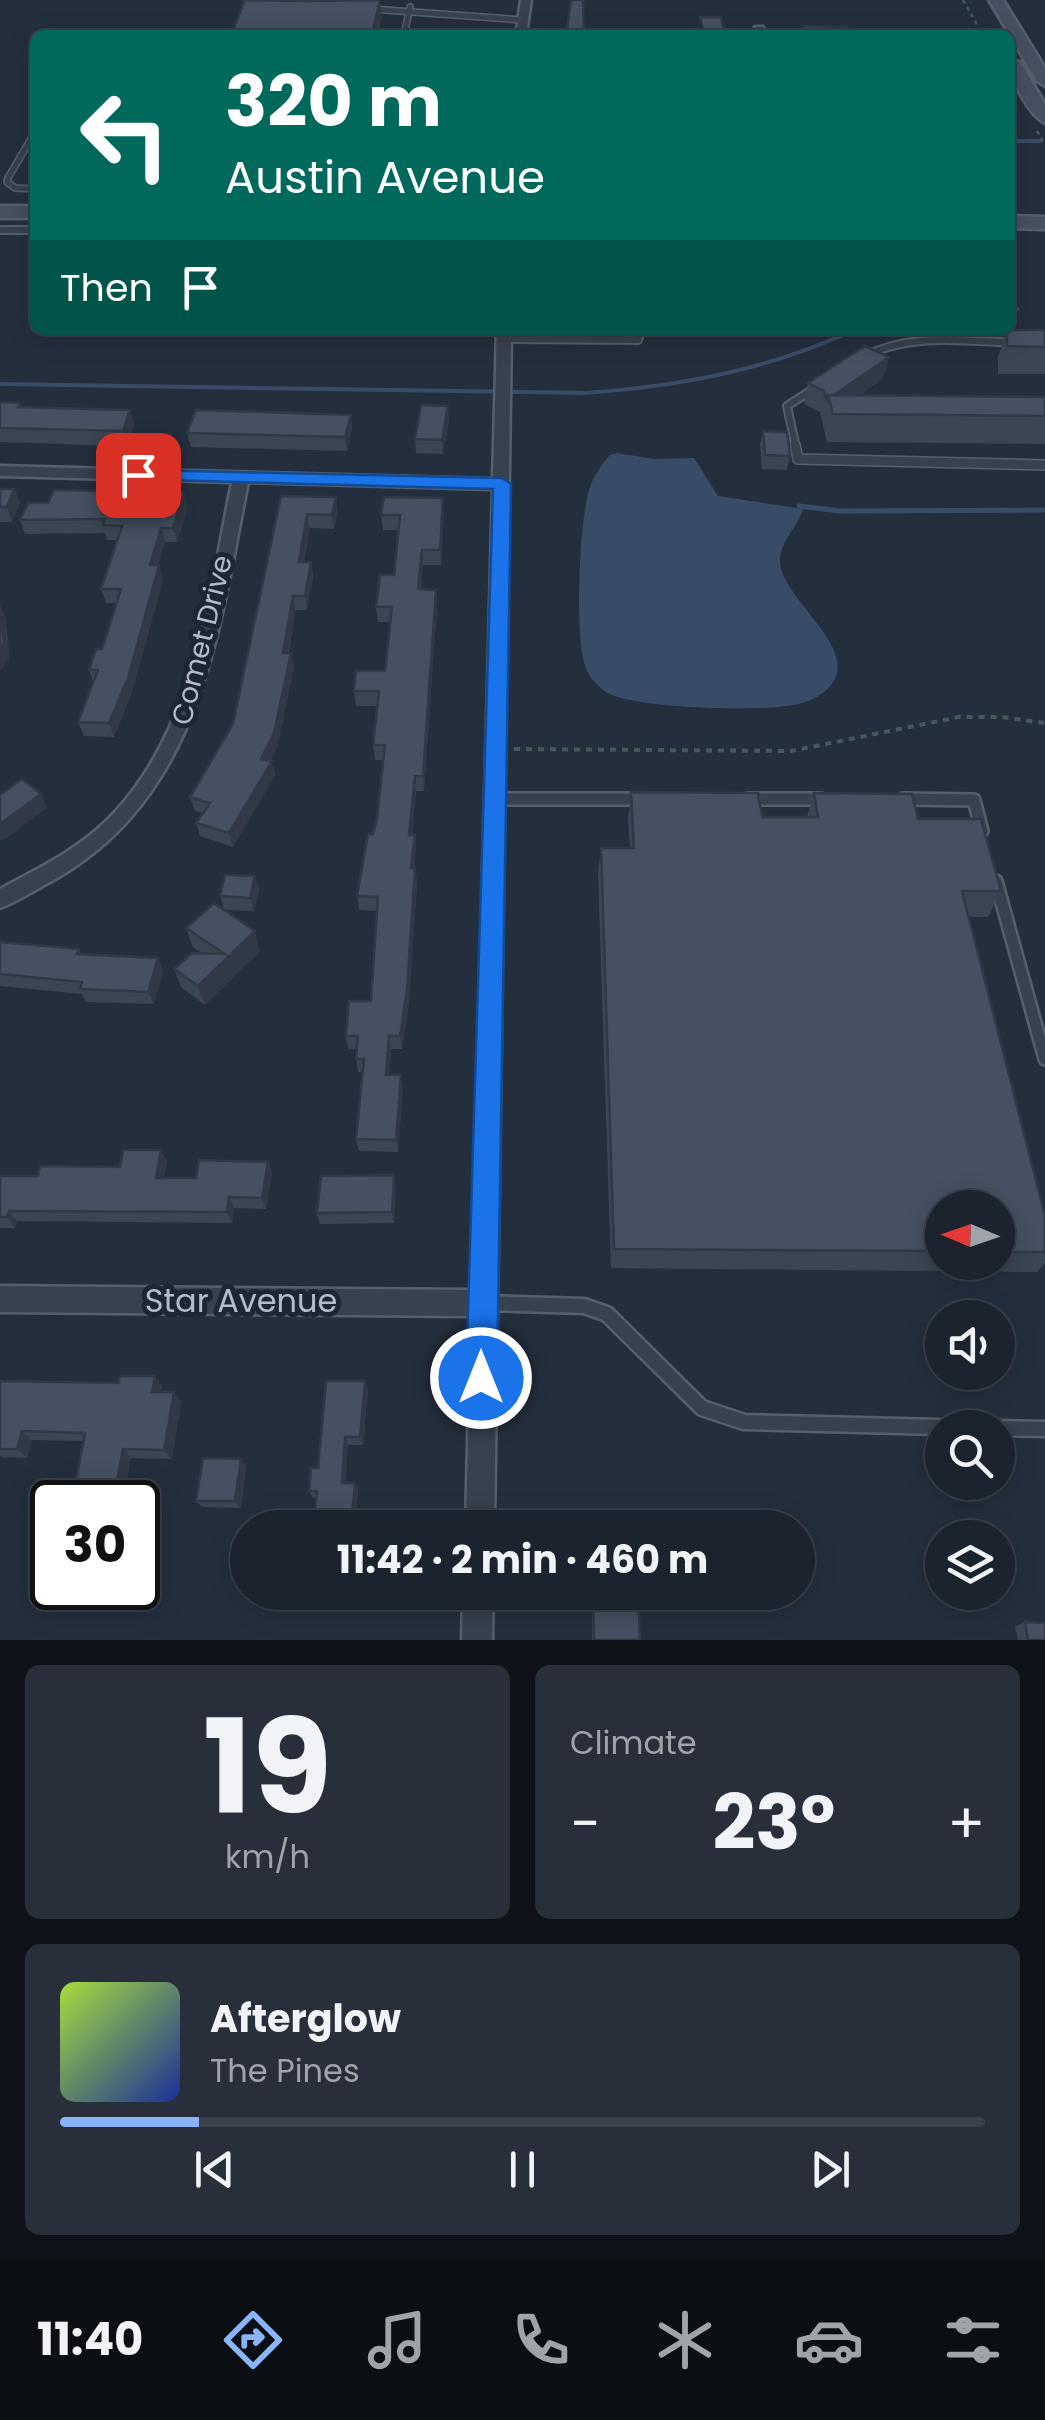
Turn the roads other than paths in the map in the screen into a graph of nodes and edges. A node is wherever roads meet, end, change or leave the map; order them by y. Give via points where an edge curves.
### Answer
1 (364, 0) edge
2 (526, 0) edge
3 (996, 0) edge
4 (410, 7) junction
5 (523, 20) junction
6 (405, 30) edge
7 (522, 30) edge
8 (1014, 30) edge
9 (1015, 32) edge
10 (1015, 67) edge
11 (1045, 82) edge
12 (1045, 118) edge
13 (30, 139) edge
14 (4, 178) edge
15 (30, 189) edge
16 (0, 212) edge
17 (30, 212) edge
18 (1015, 222) edge
19 (1045, 222) edge
20 (0, 230) edge
21 (30, 230) edge
22 (504, 335) edge
23 (640, 335) edge
24 (1027, 343) edge
25 (849, 366) edge
26 (818, 386) edge
27 (1045, 465) edge
28 (0, 471) edge
29 (241, 478) junction
30 (502, 484) junction
31 (495, 799) junction
32 (658, 799) edge
33 (736, 799) edge
34 (835, 799) edge
35 (894, 800) edge
36 (984, 836) edge
37 (994, 874) edge
38 (0, 899) edge
39 (1045, 1059) edge
40 (0, 1299) edge
41 (482, 1303) junction
42 (925, 1427) edge
43 (1015, 1428) edge
44 (1045, 1429) edge
45 (480, 1510) edge
46 (478, 1610) edge
47 (478, 1640) edge

1 - 4 lane via 362,6 371,9
2 - 5 street
3 - 8 main road
4 - 5 lane
4 - 6 lane
5 - 7 street
9 - 11 main road
10 - 12 main road
13 - 14 lane
14 - 15 lane via 15,188
16 - 17 main road
18 - 19 main road
20 - 21 lane
22 - 23 lane
22 - 30 street
24 - 25 lane via 904,340
26 - 27 lane via 787,406 798,459
28 - 29 street
29 - 30 street
29 - 38 street, Comet Drive via 190,707 173,749 142,796 81,854
30 - 31 street
31 - 32 lane
31 - 41 street
33 - 34 lane
35 - 36 lane via 974,800
37 - 39 lane
40 - 41 street, Star Avenue
41 - 42 lane via 563,1304 607,1314 702,1408 744,1422
41 - 45 street
43 - 44 lane
46 - 47 street

